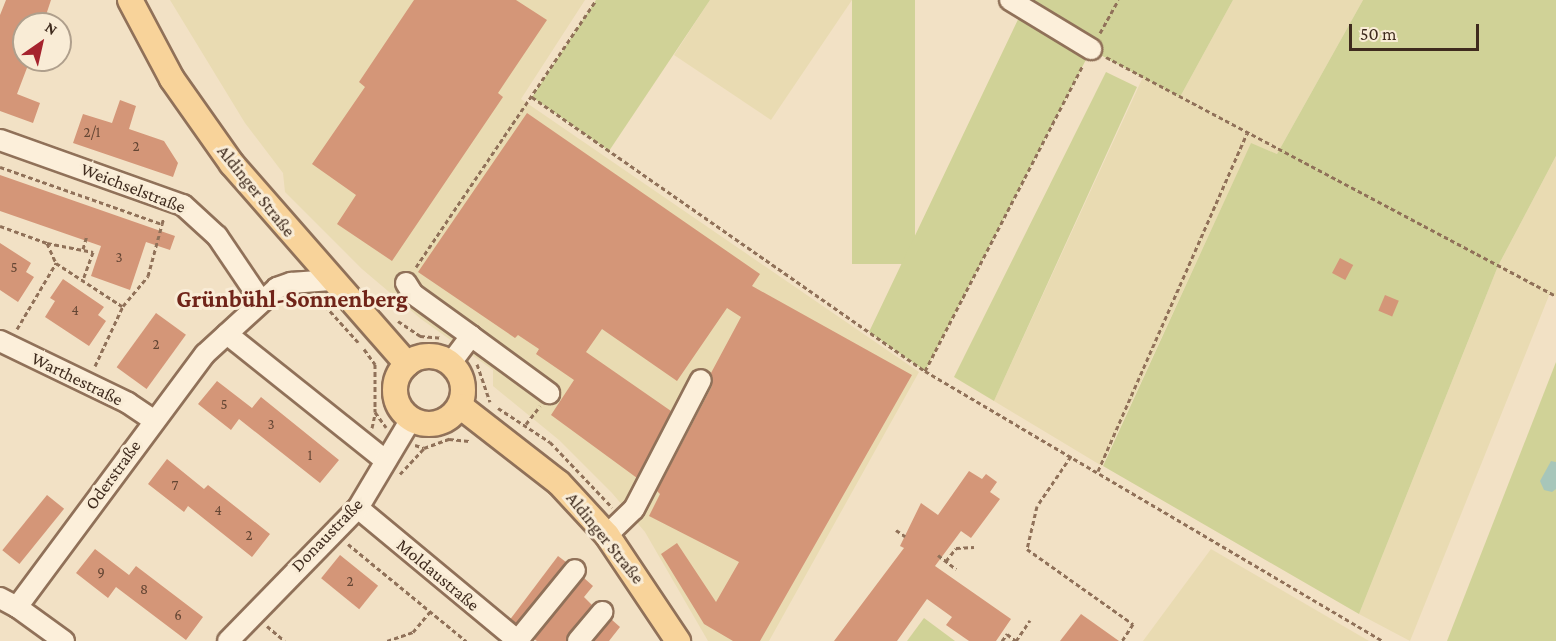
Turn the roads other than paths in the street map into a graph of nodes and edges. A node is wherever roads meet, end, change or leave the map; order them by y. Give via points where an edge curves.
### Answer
1 (130, 0) edge
2 (1010, 0) edge
3 (1091, 49) road end
4 (0, 140) edge
5 (331, 280) junction
6 (406, 283) road end
7 (261, 301) junction
8 (227, 334) junction
9 (471, 336) junction
10 (5, 343) edge
11 (407, 364) junction
12 (450, 364) junction
13 (701, 380) dead end
14 (549, 393) dead end
15 (459, 406) junction
16 (411, 419) junction
17 (153, 420) junction
18 (386, 461) junction
19 (358, 508) junction
20 (607, 535) junction
21 (574, 570) dead end
22 (9, 602) edge
23 (602, 612) dead end
24 (64, 641) edge
25 (228, 641) edge
26 (518, 641) edge
27 (578, 641) edge
28 (678, 641) edge

1 - 5 main road, Aldinger Straße via 172,79 219,147
2 - 3 street
4 - 7 street, Weichselstraße via 170,200 206,224
5 - 7 street, Oderstraße via 291,283
5 - 11 main road, Aldinger Straße
6 - 9 street via 413,294
7 - 8 street, Oderstraße
8 - 17 street, Oderstraße via 183,380
8 - 18 street
9 - 12 street
9 - 14 street
10 - 17 street, Warthestraße
11 - 12 main road via 429,356
11 - 16 main road via 396,382 396,393 398,403
12 - 15 main road via 463,388
13 - 20 street via 634,509
15 - 16 main road via 444,421 422,423
15 - 20 main road, Aldinger Straße via 533,459
16 - 18 street, Donaustraße
17 - 22 street, Oderstraße
18 - 19 street, Donaustraße
19 - 25 street, Donaustraße
19 - 26 street, Moldaustraße
20 - 28 main road, Aldinger Straße
21 - 26 street
22 - 24 street
23 - 27 street

